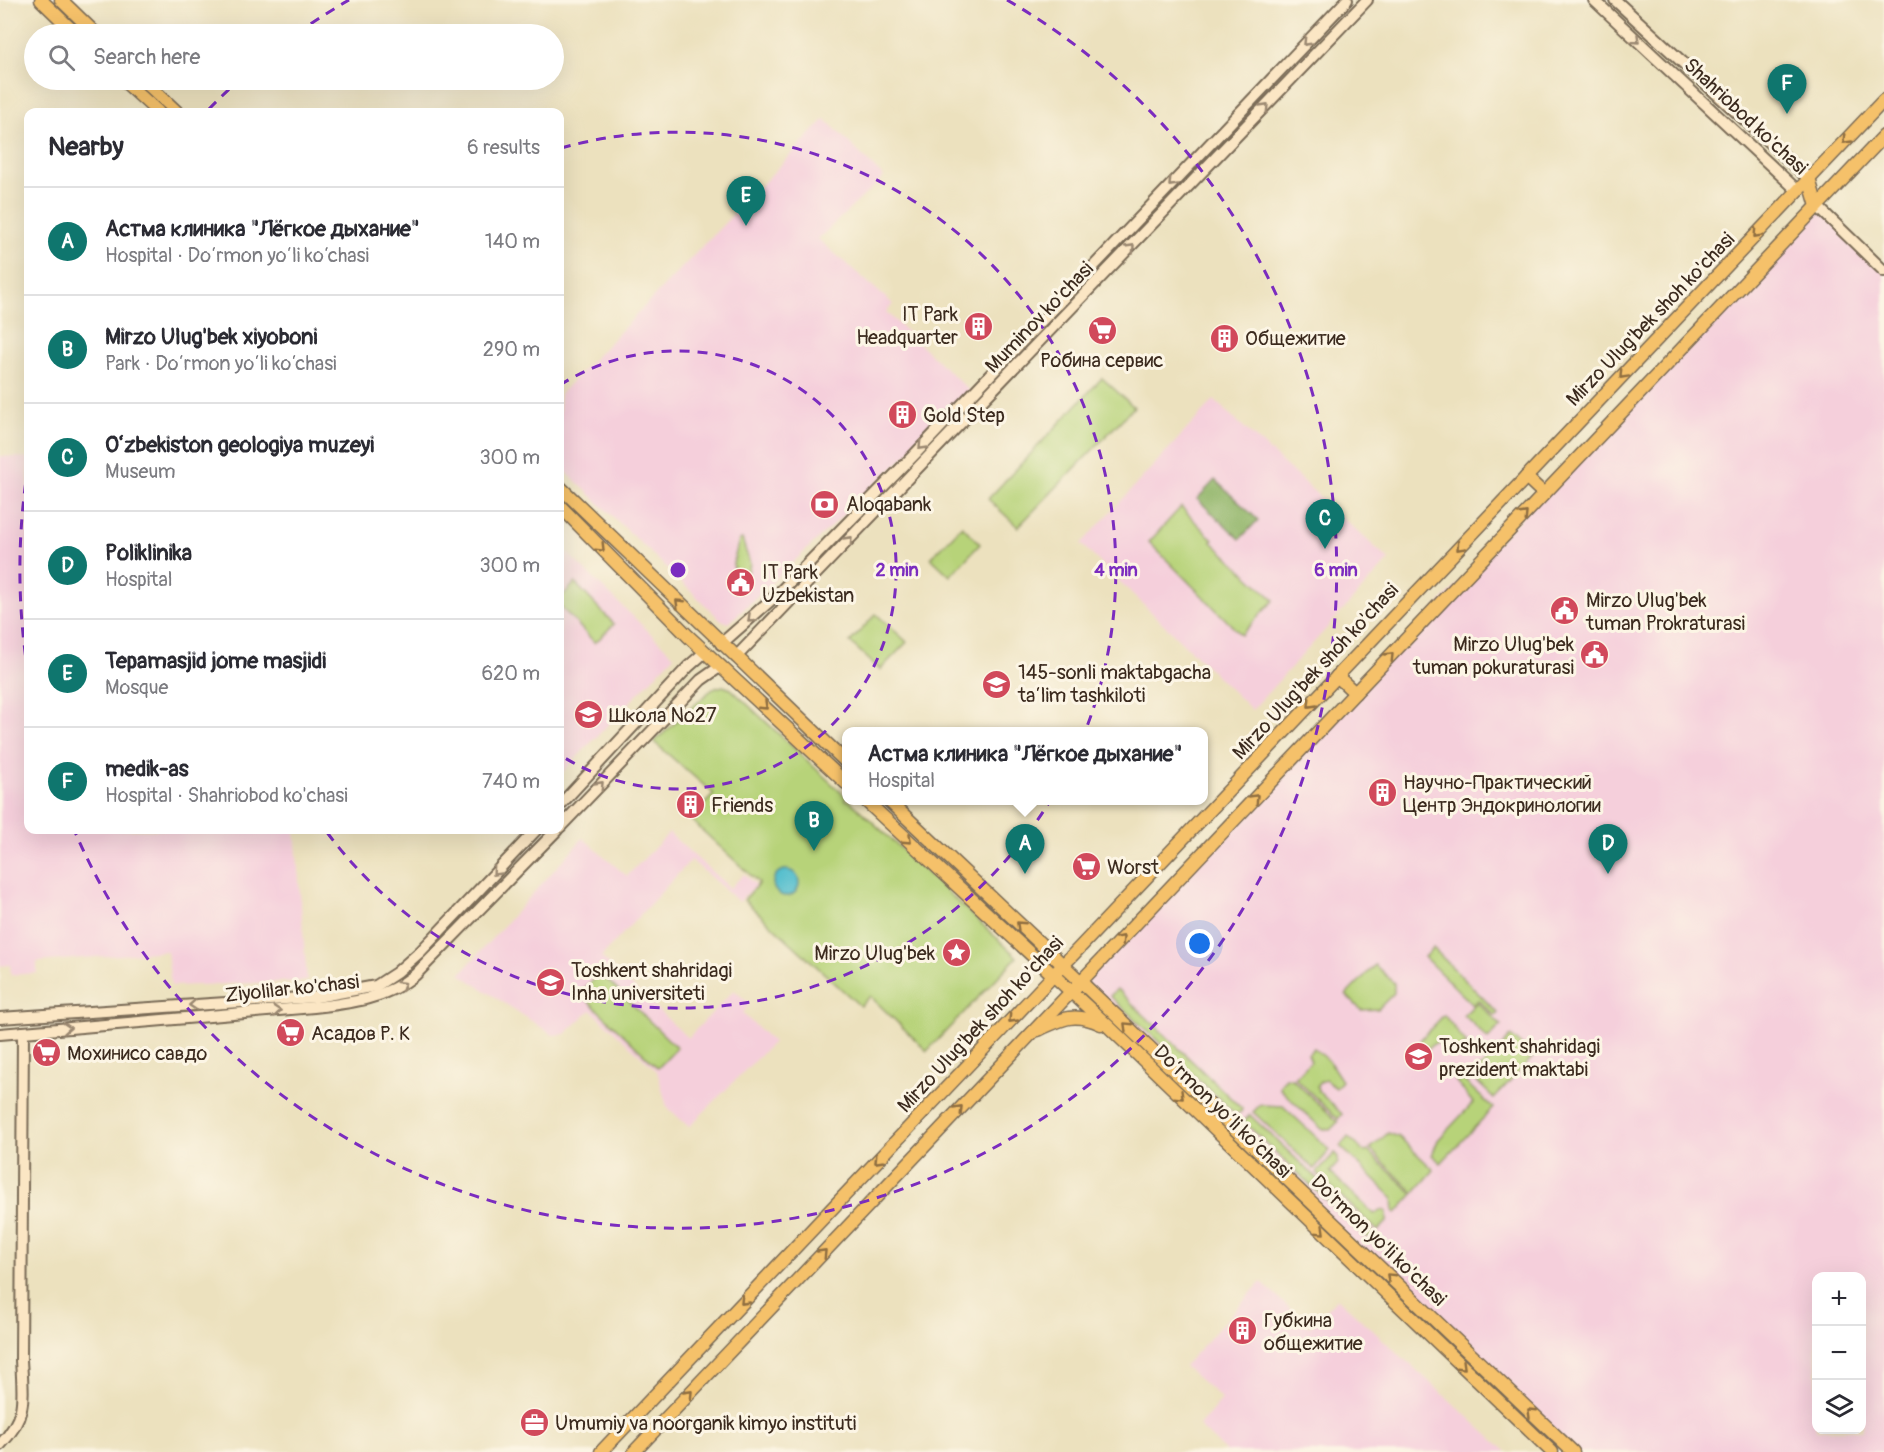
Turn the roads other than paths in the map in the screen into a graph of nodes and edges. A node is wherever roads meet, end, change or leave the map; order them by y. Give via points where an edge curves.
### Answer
1 (41, 0) edge
2 (61, 0) edge
3 (1347, 0) edge
4 (1367, 0) edge
5 (1594, 0) edge
6 (1616, 0) edge
7 (66, 24) edge
8 (86, 24) edge
9 (134, 90) edge
10 (154, 90) joint
11 (145, 100) junction
12 (1884, 100) edge
13 (154, 108) edge
14 (173, 108) edge
15 (1884, 136) edge
16 (1809, 179) junction
17 (1798, 191) junction
18 (1817, 206) junction
19 (1884, 271) edge
20 (1526, 477) junction
21 (564, 491) edge
22 (1544, 494) junction
23 (564, 510) edge
24 (721, 644) junction
25 (705, 652) junction
26 (736, 657) junction
27 (721, 666) junction
28 (1337, 676) junction
29 (1355, 693) junction
30 (842, 758) edge
31 (842, 779) edge
32 (564, 801) edge
33 (869, 805) edge
34 (892, 805) edge
35 (564, 822) edge
36 (532, 834) edge
37 (552, 834) edge
38 (1063, 965) junction
39 (1053, 976) junction
40 (1081, 982) junction
41 (1070, 993) junction
42 (156, 1007) junction
43 (0, 1018) edge
44 (156, 1022) junction
45 (1108, 1026) junction
46 (23, 1032) junction
47 (1032, 1032) junction
48 (0, 1034) edge
49 (0, 1445) edge
50 (601, 1452) edge
51 (634, 1452) edge
52 (1552, 1452) edge
53 (1573, 1452) edge

1 - 7 main road
2 - 8 main road
3 -> 24 main road, Muminov ko'chasi via 917,452 780,592
26 -> 4 main road, Muminov ko'chasi
5 -> 17 main road, Shahriobod ko'chasi
6 - 16 main road, Shahriobod ko'chasi
9 - 11 main road
10 - 11 main road
10 - 14 main road
11 - 13 main road
12 -> 16 main road, Mirzo Ulug'bek shoh ko'chasi
15 - 18 main road
16 - 17 main road, Mirzo Ulug'bek shoh ko'chasi
16 - 18 main road, Shahriobod ko'chasi
17 - 18 main road, Shahriobod ko'chasi
17 -> 20 main road, Mirzo Ulug'bek shoh ko'chasi
18 - 19 main road
18 - 22 main road
20 - 22 main road
20 -> 28 main road, Mirzo Ulug'bek shoh ko'chasi
24 -> 21 main road
29 -> 22 main road
23 -> 25 main road
24 - 25 main road
24 - 26 main road
25 - 27 main road
25 - 32 main road
26 - 27 main road, Ziyolilar ko'chasi
26 - 30 main road
27 -> 31 main road
35 -> 27 main road, Ziyolilar ko'chasi via 701,680
28 - 29 main road
28 -> 38 main road, Mirzo Ulug'bek shoh ko'chasi
40 -> 29 main road
33 -> 39 main road, Do‘rmon yo‘li ko‘chasi
38 -> 34 main road
36 -> 42 main road, Ziyolilar ko'chasi via 420,952 376,986 316,997
44 -> 37 main road, Ziyolilar ko'chasi via 347,1004 390,992 429,962
38 - 39 main road, Mirzo Ulug'bek shoh ko'chasi
38 - 40 main road
39 - 41 main road, Do‘rmon yo‘li ko‘chasi
39 -> 50 main road, Mirzo Ulug'bek shoh ko'chasi
40 - 41 main road
53 -> 40 main road, Do'rmon yo'li ko'chasi
41 - 45 main road, Do‘rmon yo‘li ko‘chasi
41 - 47 main road
42 - 43 main road, Ziyolilar ko'chasi
42 - 44 main road
46 -> 44 main road, Ziyolilar ko'chasi
45 - 47 main road via 1073,1017
45 -> 52 main road, Do‘rmon yo‘li ko‘chasi
46 - 48 main road, Ziyolilar ko'chasi
46 - 49 main road via 23,1407 17,1423
51 -> 47 main road

